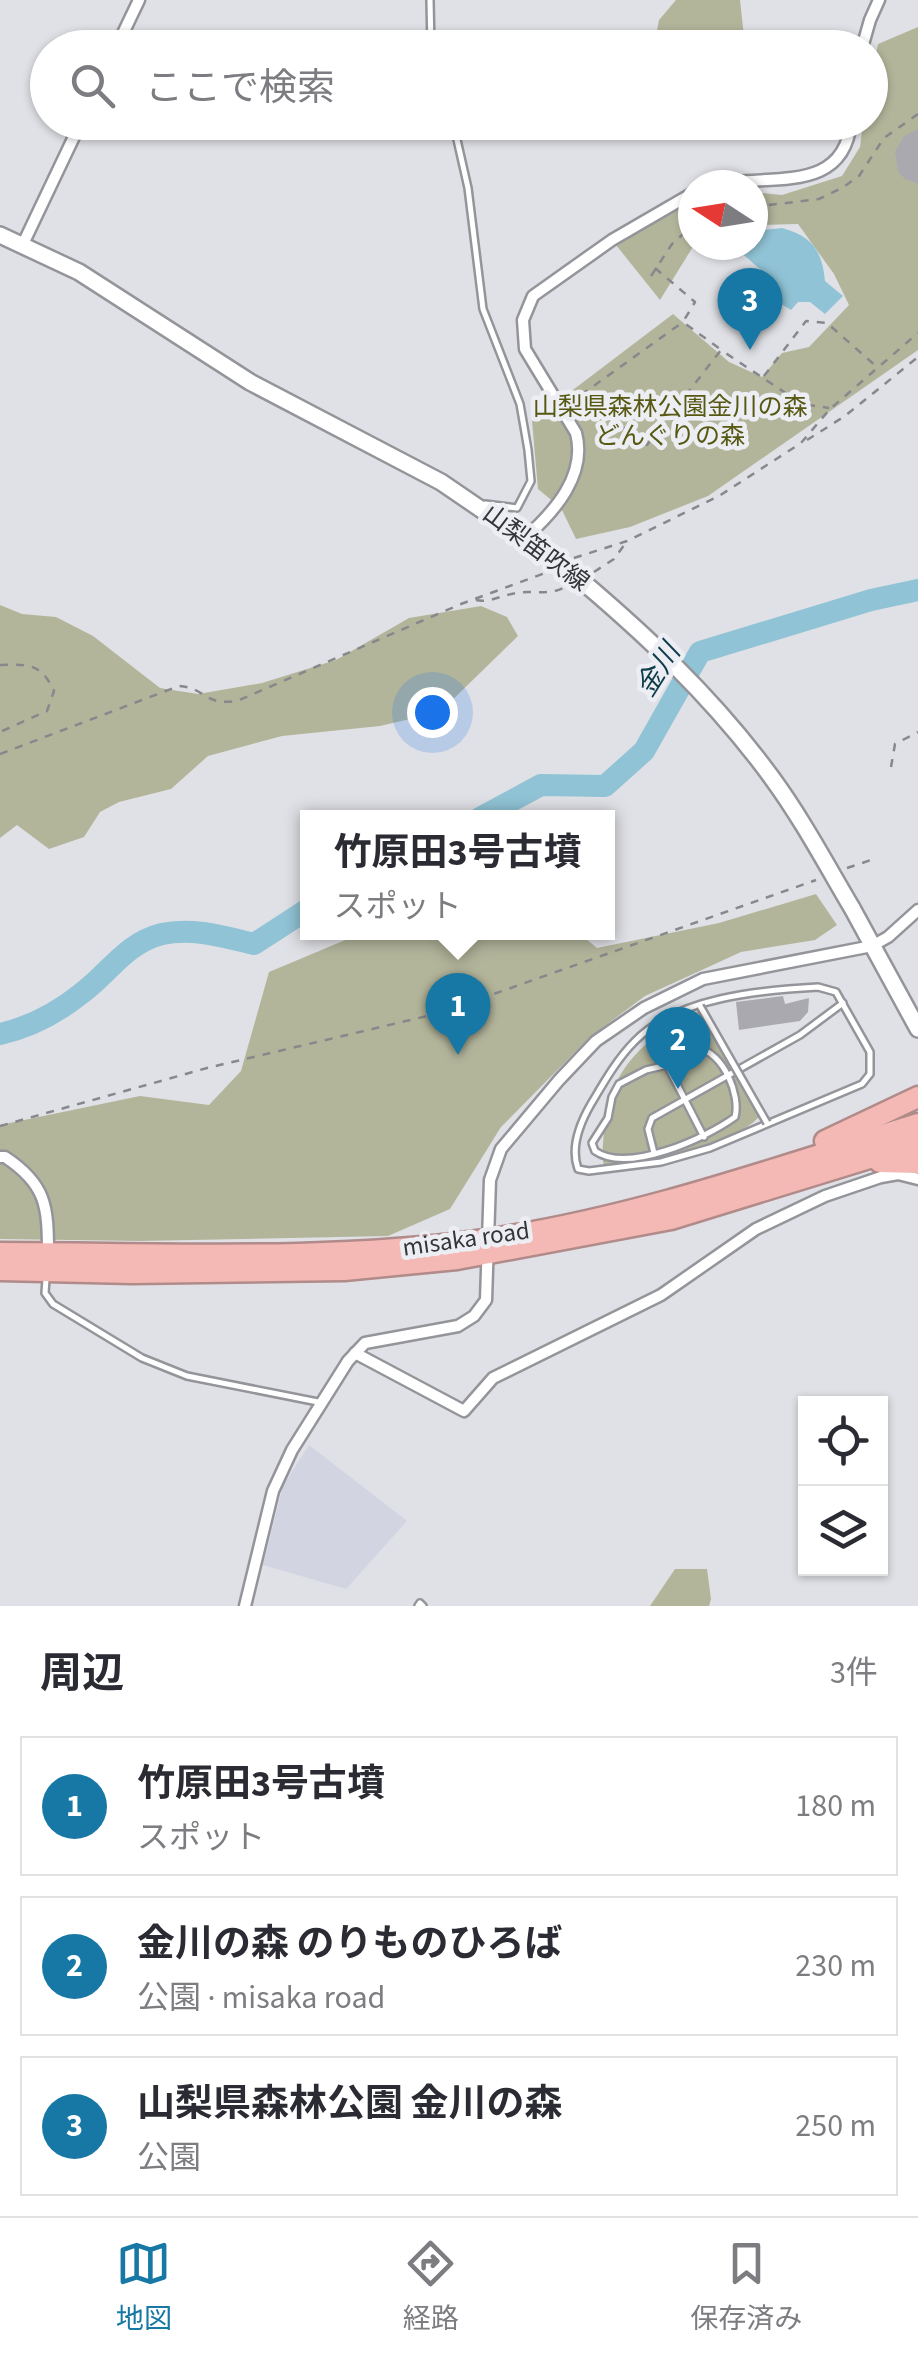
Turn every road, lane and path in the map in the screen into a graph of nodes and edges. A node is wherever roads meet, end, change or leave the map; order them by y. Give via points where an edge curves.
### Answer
1 (138, 0) edge
2 (430, 0) edge
3 (879, 0) edge
4 (124, 30) edge
5 (430, 30) edge
6 (867, 30) edge
7 (918, 114) edge
8 (888, 135) edge
9 (72, 140) edge
10 (457, 140) edge
11 (847, 140) edge
12 (883, 140) edge
13 (768, 179) edge
14 (678, 202) edge
15 (768, 205) edge
16 (0, 235) edge
17 (678, 239) edge
18 (23, 244) junction
19 (656, 268) junction
20 (650, 276) dead end
21 (683, 322) junction
22 (918, 334) edge
23 (722, 350) junction
24 (918, 357) edge
25 (878, 368) junction
26 (763, 378) junction
27 (580, 396) junction
28 (830, 408) junction
29 (562, 411) junction
30 (801, 443) junction
31 (476, 503) junction
32 (526, 538) junction
33 (627, 541) junction
34 (564, 566) junction
35 (586, 576) dead end
36 (572, 584) dead end
37 (474, 599) junction
38 (0, 665) edge
39 (0, 732) edge
40 (918, 732) edge
41 (0, 754) edge
42 (891, 767) dead end
43 (877, 858) dead end
44 (844, 870) dead end
45 (828, 876) dead end
46 (918, 910) edge
47 (872, 946) junction
48 (843, 1003) junction
49 (700, 1006) junction
50 (918, 1029) edge
51 (698, 1030) dead end
52 (667, 1065) junction
53 (726, 1076) junction
54 (918, 1097) edge
55 (686, 1099) junction
56 (767, 1123) junction
57 (918, 1124) edge
58 (0, 1126) edge
59 (704, 1137) junction
60 (918, 1143) edge
61 (654, 1153) junction
62 (0, 1157) edge
63 (918, 1163) edge
64 (843, 1167) junction
65 (918, 1179) edge
66 (702, 1190) junction
67 (487, 1247) junction
68 (0, 1253) edge
69 (47, 1262) junction
70 (0, 1270) edge
71 (355, 1354) junction
72 (321, 1403) junction
73 (245, 1606) edge

1 - 4 street
2 - 5 lane
3 - 6 street
7 - 8 path
9 - 18 street
10 - 31 lane via 483,309 520,404 531,481 517,508
11 - 13 street via 822,172
12 - 15 path via 859,176 842,188 819,199
14 - 29 street via 533,296 523,320 525,349
16 - 18 main road, 山梨笛吹線
17 - 19 path
18 - 31 main road, 山梨笛吹線 via 79,272 250,382
19 - 20 path
19 - 21 path via 696,302
21 - 23 path
21 - 27 path
22 - 25 path
23 - 26 path
23 - 27 path via 647,445
24 - 30 path
25 - 26 path via 827,323 806,322
25 - 28 path
26 - 28 path via 802,404
27 - 29 path
28 - 30 path
29 - 32 street via 576,433 577,465 548,518
30 - 33 path via 719,496
31 - 32 main road, 山梨笛吹線
32 - 34 main road, 山梨笛吹線
33 - 34 path via 580,554
33 - 35 path via 614,559
34 - 37 path
34 - 47 main road, 山梨笛吹線, bridge via 656,646 738,735 795,810
36 - 37 path via 547,593
37 - 41 path via 237,701 211,701 180,686
38 - 39 path via 29,664 54,690 47,712
40 - 42 path via 895,744
43 - 44 path
45 - 58 path via 440,1013
46 - 47 street
47 - 50 main road, 山梨笛吹線
47 - 67 street via 703,979 596,1041 501,1149 490,1180
48 - 49 lane via 836,992 818,986
48 - 53 lane
48 - 56 lane via 870,1052 870,1074 862,1084
49 - 56 lane, bridge
49 - 56 lane via 637,1039 606,1078 582,1120 574,1150 578,1170 661,1162
51 - 52 lane via 663,1049
52 - 53 lane via 708,1050
52 - 55 lane
52 - 61 lane via 619,1084 592,1143 610,1158
53 - 55 lane
53 - 59 lane via 738,1102 736,1116
54 - 66 highway
55 - 59 lane
55 - 61 lane via 648,1122
57 - 66 highway, misaka road
59 - 61 lane
60 - 64 highway, misaka road
62 - 69 street via 34,1179 48,1224
63 - 64 highway
64 - 67 highway, misaka road via 671,1219
65 - 71 street via 881,1176 756,1229 660,1295 493,1378 464,1411
66 - 67 highway, misaka road
67 - 69 highway, misaka road via 344,1270
67 - 71 street via 486,1300 474,1316 458,1326 365,1343
68 - 69 highway, misaka road
69 - 70 highway, misaka road
69 - 72 lane via 45,1293 53,1304 142,1358 187,1376
71 - 72 street
72 - 73 street via 273,1491

